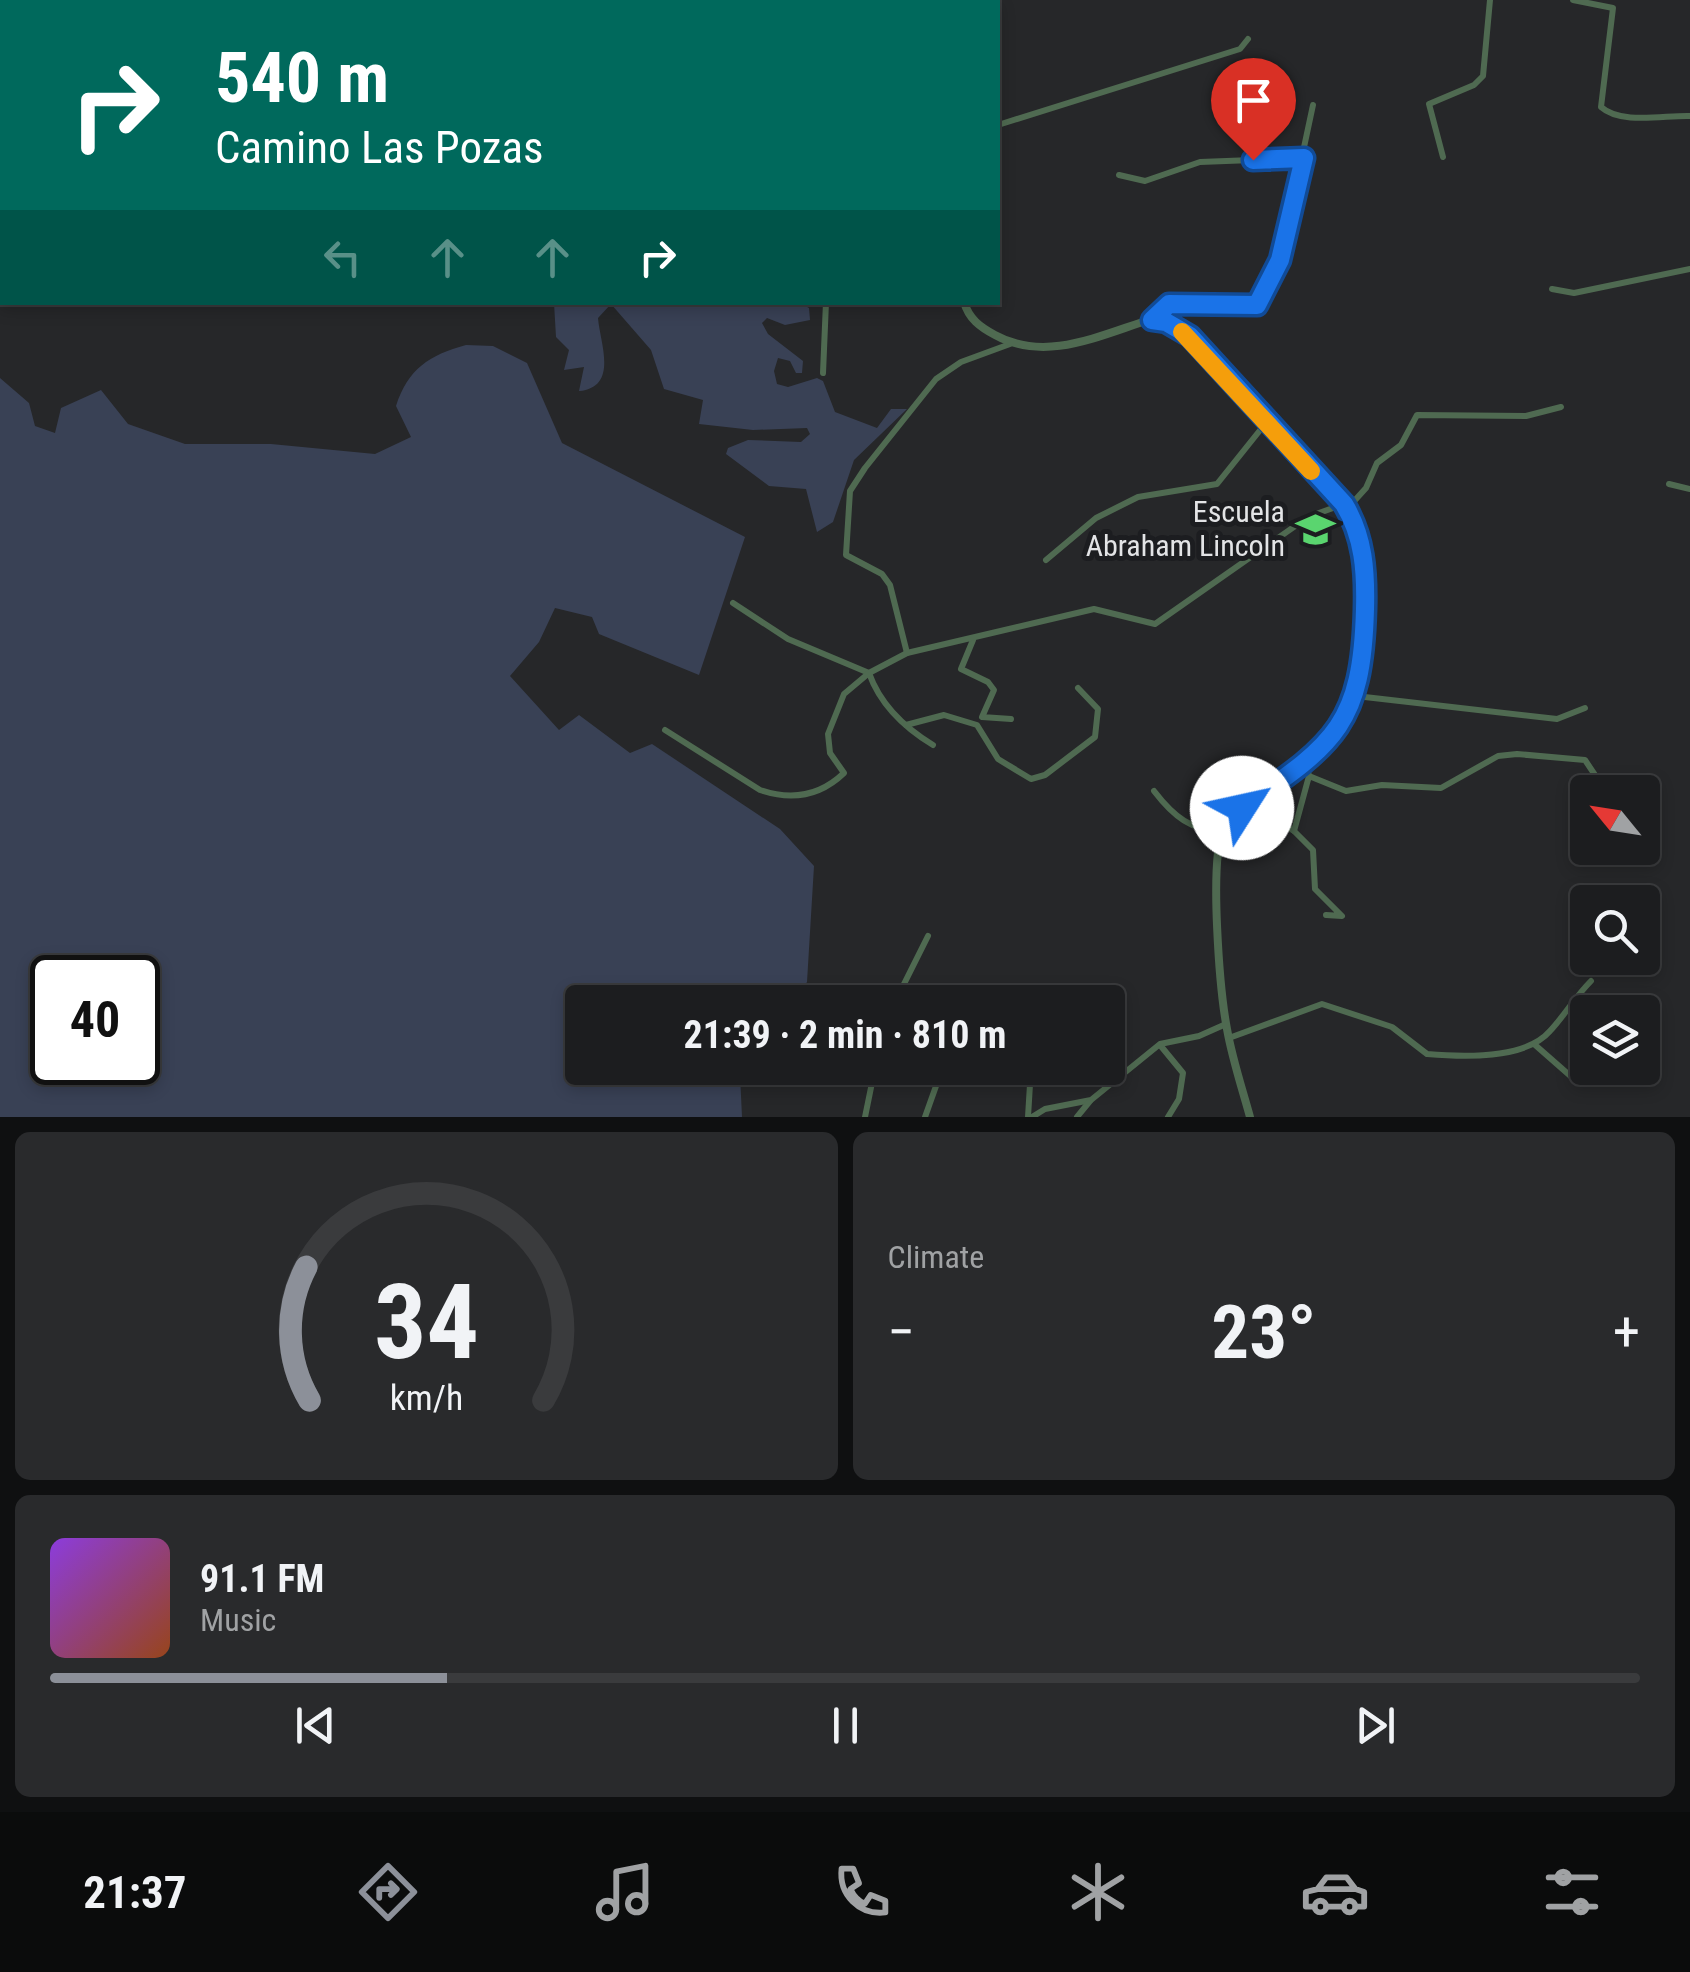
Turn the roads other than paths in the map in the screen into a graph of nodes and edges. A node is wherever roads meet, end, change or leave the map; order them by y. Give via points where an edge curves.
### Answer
1 (1490, 0) edge
2 (1573, 0) edge
3 (1248, 38) dead end
4 (1313, 105) dead end
5 (1690, 116) edge
6 (1000, 124) edge
7 (1443, 156) dead end
8 (1304, 158) junction
9 (1119, 176) dead end
10 (1690, 269) edge
11 (1552, 289) dead end
12 (826, 305) edge
13 (966, 305) edge
14 (1152, 320) junction
15 (1010, 344) junction
16 (823, 372) dead end
17 (1560, 407) dead end
18 (1266, 424) junction
19 (1669, 484) dead end
20 (1690, 489) edge
21 (1346, 507) junction
22 (1046, 560) dead end
23 (734, 603) dead end
24 (972, 640) junction
25 (907, 653) junction
26 (869, 673) junction
27 (1078, 688) dead end
28 (1356, 696) junction
29 (1585, 708) dead end
30 (1011, 719) dead end
31 (906, 725) junction
32 (665, 730) dead end
33 (933, 745) dead end
34 (1306, 763) junction
35 (1595, 775) edge
36 (1309, 776) junction
37 (1154, 792) dead end
38 (1279, 822) dead end
39 (1294, 831) junction
40 (1222, 832) junction
41 (1326, 915) dead end
42 (928, 936) dead end
43 (1591, 981) dead end
44 (904, 985) edge
45 (1226, 1024) junction
46 (1228, 1038) junction
47 (1160, 1044) junction
48 (1534, 1044) junction
49 (1570, 1076) edge
50 (871, 1085) edge
51 (936, 1085) edge
52 (1031, 1085) edge
53 (1091, 1100) junction
54 (865, 1117) edge
55 (925, 1117) edge
56 (1030, 1117) edge
57 (1077, 1117) edge
58 (1168, 1117) edge
59 (1250, 1117) edge

1 - 7 street via 1483,76 1429,104
2 - 5 street via 1613,8 1601,107 1608,114
3 - 6 street via 1240,49
4 - 8 street
8 - 9 street via 1200,162 1144,181
8 - 14 street via 1280,260 1257,305 1169,304
10 - 11 street via 1574,293
12 - 16 street
13 - 15 street via 978,326
14 - 15 street via 1050,350
14 - 18 street via 1190,336
15 - 25 street via 961,362 936,380 850,491 846,555 890,585
17 - 21 street via 1526,416 1417,415 1401,445 1377,463 1366,488
18 - 21 street
18 - 22 street via 1217,484 1138,497 1096,518
19 - 20 street
21 - 24 street via 1308,516 1155,624 1094,610
21 - 28 street via 1359,533 1366,579
23 - 26 street via 788,639
24 - 25 street
24 - 30 street via 962,669 994,690 982,717
25 - 26 street
26 - 31 street via 876,693
26 - 32 street via 844,694 828,734 830,753 844,772 814,794 777,796
27 - 31 street via 1098,709 1095,737 1030,780 998,759 977,725 944,715
28 - 29 street via 1557,718
28 - 34 street
31 - 33 street
34 - 36 street
34 - 40 street via 1242,808
35 - 36 street via 1585,760 1518,754 1498,756 1441,788 1346,791
36 - 39 street
37 - 40 street via 1202,833
38 - 39 street
39 - 41 street via 1314,850 1314,889 1342,916
40 - 45 street via 1216,884
42 - 44 street
43 - 48 street
45 - 46 street
45 - 47 street
46 - 48 street via 1322,1004 1392,1027 1427,1054 1503,1052
46 - 59 street
47 - 53 street
47 - 58 street via 1184,1080
48 - 49 street
50 - 54 street
51 - 55 street
52 - 56 street
53 - 56 street
53 - 57 street

